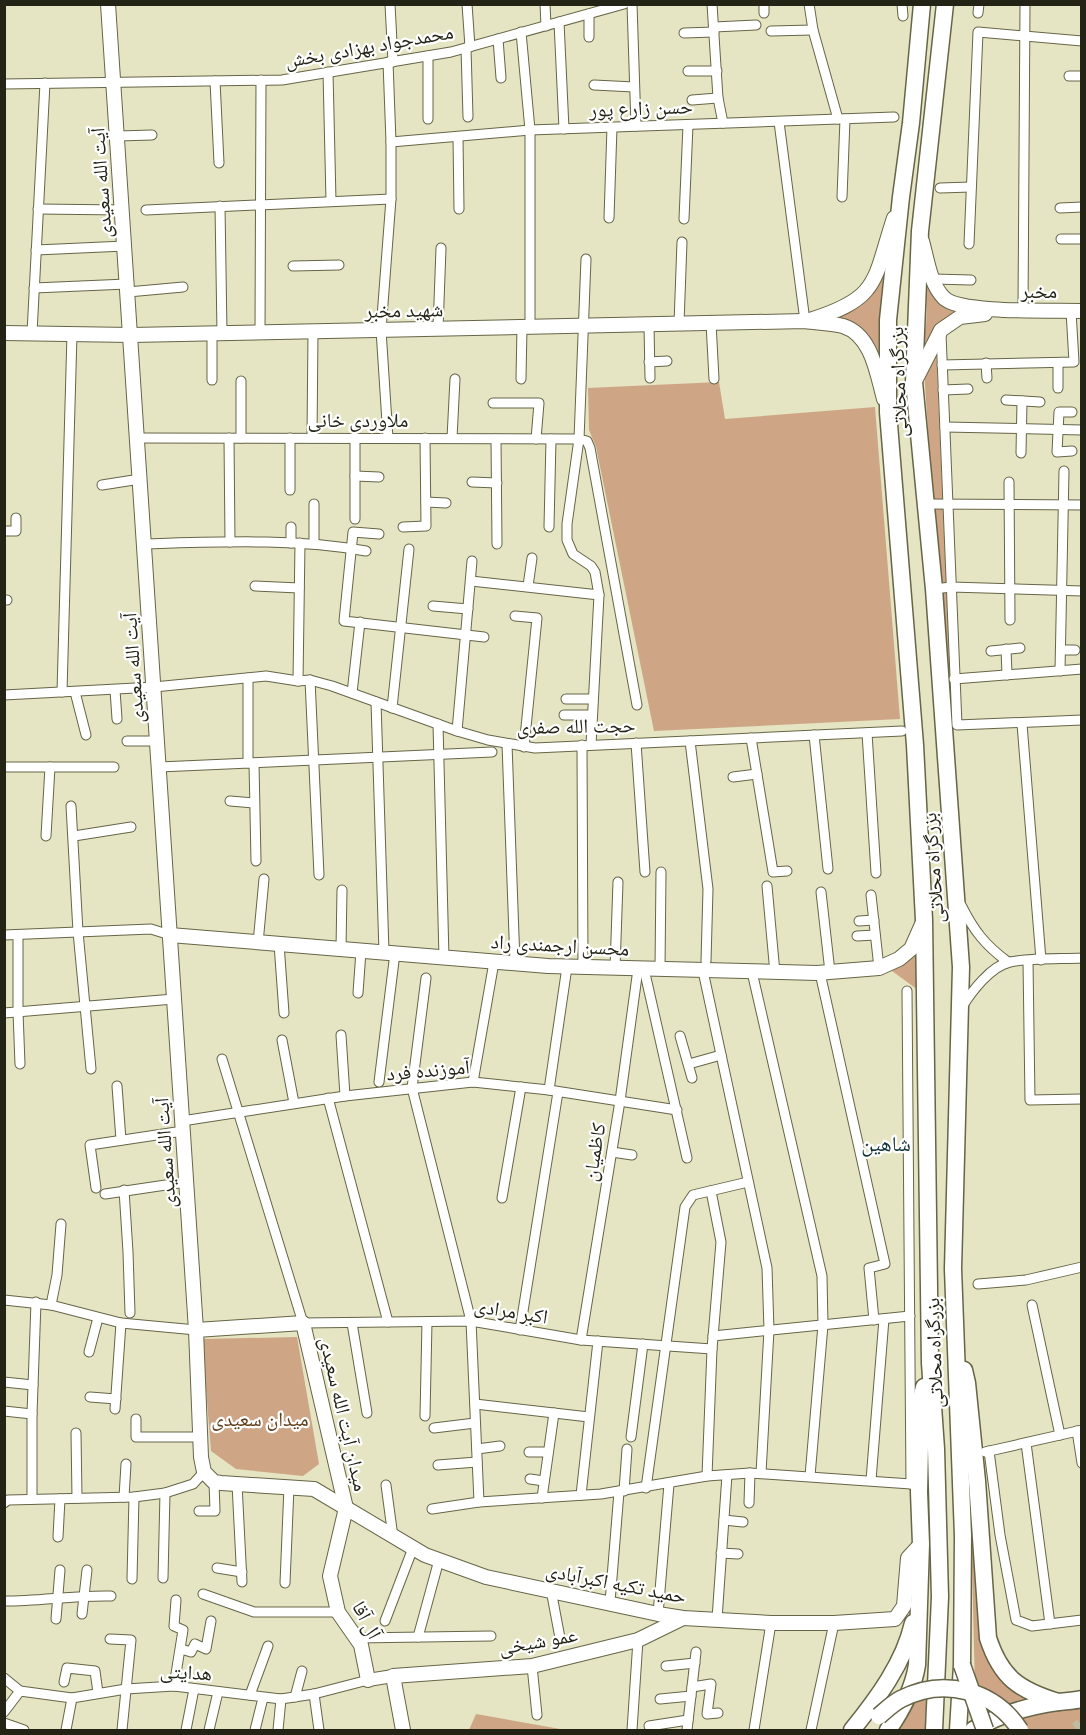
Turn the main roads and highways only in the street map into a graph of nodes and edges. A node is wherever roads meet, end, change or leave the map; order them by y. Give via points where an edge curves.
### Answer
1 (108, 4) edge
2 (922, 4) edge
3 (945, 4) edge
4 (901, 197) junction
5 (920, 231) junction
6 (995, 310) junction
7 (1076, 310) edge
8 (805, 321) junction
9 (4, 333) edge
10 (131, 335) junction
11 (914, 382) junction
12 (888, 412) junction
13 (924, 920) junction
14 (170, 935) junction
15 (954, 1325) junction
16 (196, 1330) junction
17 (930, 1363) junction
18 (346, 1508) junction
19 (921, 1544) junction
20 (918, 1601) junction
21 (683, 1618) junction
22 (962, 1665) junction
23 (368, 1680) road end
24 (1082, 1699) edge
25 (1058, 1702) junction
26 (404, 1731) edge
27 (852, 1731) edge
28 (865, 1731) edge
29 (888, 1731) edge
30 (934, 1731) edge
31 (958, 1731) edge
32 (973, 1731) edge
33 (985, 1731) edge
34 (1020, 1731) edge

1 - 10 main road, آیت الله سعیدی
2 - 4 highway, بزرگراه محلاتی
3 - 5 highway, بزرگراه محلاتی
4 - 8 main road via 871,286 848,306
4 - 12 highway, بزرگراه محلاتی via 888,320
5 - 6 main road via 941,295 951,304
5 - 11 highway, بزرگراه محلاتی
6 - 7 main road, مخبر
6 - 11 main road via 960,317 940,330
8 - 10 main road, شهید مخبر
8 - 12 main road via 842,326 859,337 873,358
9 - 10 main road, شهید مخبر
10 - 14 main road, آیت الله سعیدی
11 - 15 highway, بزرگراه محلاتی via 926,504 942,588 961,967 952,1269
12 - 13 highway, بزرگراه محلاتی via 915,745
13 - 14 main road, محسن ارجمندی راد via 911,949 879,968 775,973 704,966 567,967
13 - 17 highway, بزرگراه محلاتی
14 - 16 main road, آیت الله سعیدی
15 - 22 highway, بزرگراه محلاتی via 963,1536
15 - 25 highway via 982,1453 986,1618 992,1648 1001,1668 1016,1682 1031,1693
16 - 18 main road, میدان آیت الله سعیدی via 199,1437 209,1477 237,1485 314,1489
16 - 18 main road, میدان آیت الله سعیدی via 303,1323
17 - 19 highway via 921,1400 915,1488
17 - 30 highway, بزرگراه محلاتی via 940,1597
18 - 21 main road, حمید تکیه اکبرآبادی via 425,1555 486,1577
18 - 23 main road, آل آقا via 330,1576 338,1612 361,1646
19 - 20 highway
19 - 21 main road, حمید تکیه اکبرآبادی via 908,1558 904,1606 895,1619 771,1623
20 - 27 highway via 904,1651
20 - 29 highway via 916,1676 904,1707
21 - 26 main road, عمو شیخی via 638,1640 532,1666 393,1676
22 - 31 highway, بزرگراه محلاتی, bridge
22 - 33 highway, bridge
24 - 25 highway
25 - 32 highway via 989,1720
28 - 34 highway, bridge via 900,1700 923,1690 950,1688 994,1703

